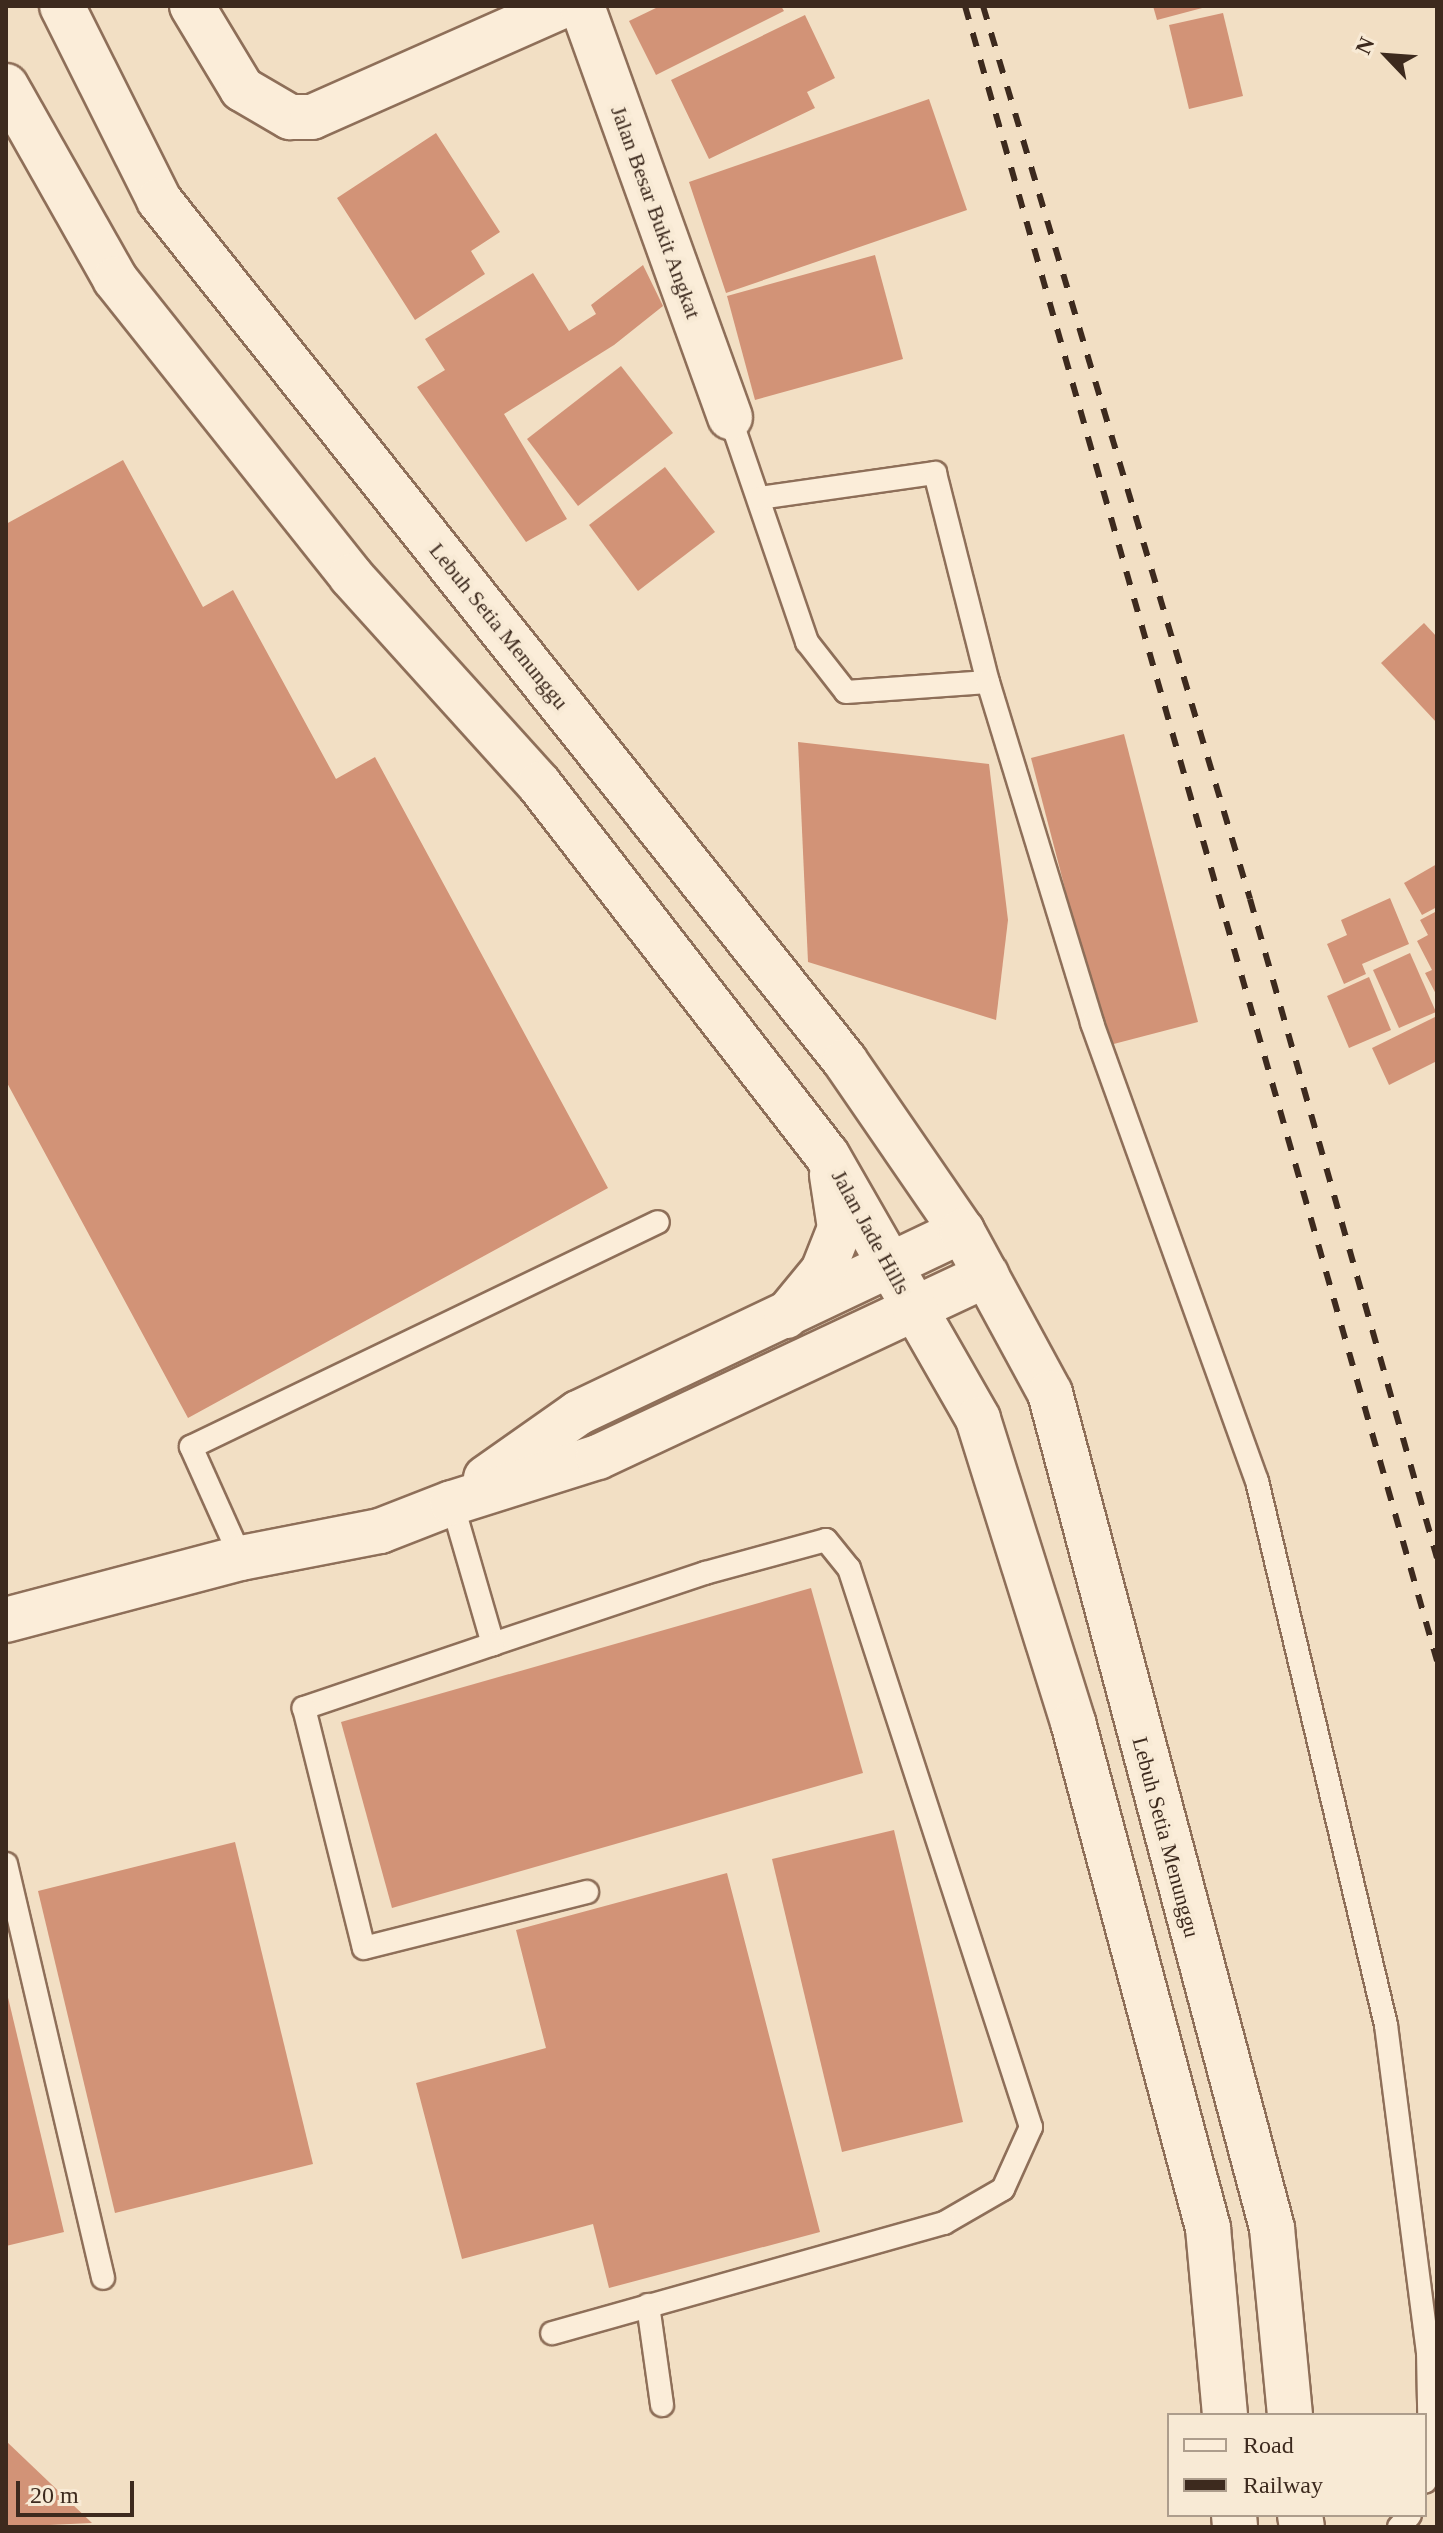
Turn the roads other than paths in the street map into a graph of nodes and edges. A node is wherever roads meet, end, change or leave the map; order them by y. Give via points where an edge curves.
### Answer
1 (62, 6) edge
2 (192, 6) edge
3 (563, 6) edge
4 (582, 6) edge
5 (6, 86) edge
6 (730, 417) joint
7 (759, 498) junction
8 (988, 682) junction
9 (827, 1155) junction
10 (658, 1222) dead end
11 (962, 1231) junction
12 (890, 1267) junction
13 (987, 1275) junction
14 (914, 1309) junction
15 (786, 1316) junction
16 (452, 1503) junction
17 (241, 1558) junction
18 (6, 1620) edge
19 (493, 1644) junction
20 (6, 1864) edge
21 (587, 1892) dead end
22 (103, 2278) dead end
23 (648, 2305) junction
24 (552, 2333) dead end
25 (662, 2405) dead end
26 (1225, 2413) edge
27 (1290, 2413) edge
28 (1427, 2470) edge

1 - 11 street, Lebuh Setia Menunggu via 159,200 845,1061
2 - 3 street via 242,89 265,107 301,117 312,117
4 - 6 street, Jalan Besar Bukit Angkat
5 - 9 street via 115,279 351,576 549,796
6 - 7 lane
7 - 8 lane via 807,642 846,692
7 - 8 lane via 935,473
8 - 28 lane via 1092,1023 1260,1496 1386,2025 1428,2351
9 - 12 street, Jalan Jade Hills
9 - 15 street via 840,1228 823,1271
10 - 17 lane via 191,1447
11 - 12 street
11 - 13 street
12 - 14 street, Jalan Jade Hills
12 - 15 street
13 - 14 street
13 - 27 street, Lebuh Setia Menunggu via 1050,1393 1272,2228
14 - 16 street via 598,1457
14 - 26 street via 978,1419 1073,1722 1208,2228
15 - 16 street via 578,1413
16 - 17 street via 380,1531
16 - 19 lane
17 - 18 street
19 - 21 lane via 304,1708 364,1948
19 - 23 lane via 705,1573 826,1540 849,1568 1031,2127 1003,2189 944,2223
20 - 22 lane
23 - 24 lane
23 - 25 lane

